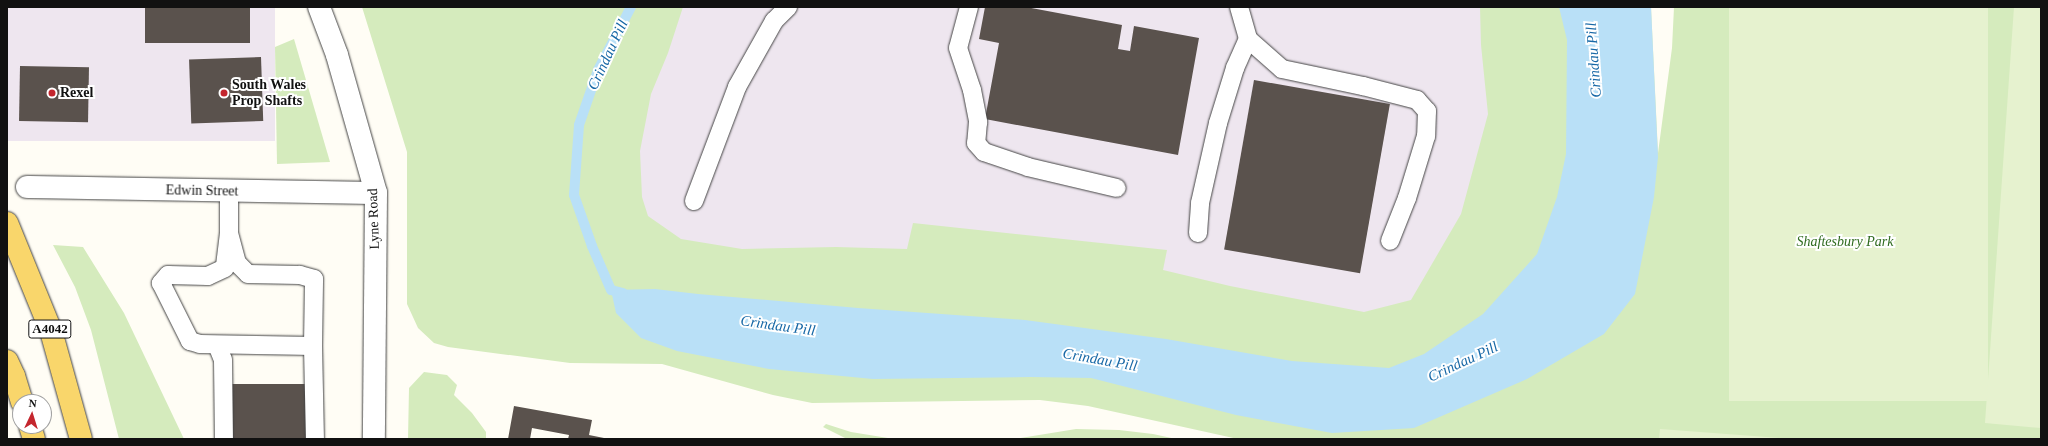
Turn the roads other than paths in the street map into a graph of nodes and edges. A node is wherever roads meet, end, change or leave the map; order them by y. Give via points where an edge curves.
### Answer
1 (319, 7) edge
2 (788, 7) edge
3 (968, 7) edge
4 (1239, 7) edge
5 (1248, 40) junction
6 (27, 187) dead end
7 (1117, 188) dead end
8 (229, 192) junction
9 (376, 194) junction
10 (694, 201) dead end
11 (7, 223) edge
12 (229, 233) junction
13 (1198, 233) dead end
14 (1390, 241) dead end
15 (217, 345) junction
16 (313, 346) junction
17 (7, 361) edge
18 (20, 394) edge
19 (81, 439) edge
20 (224, 439) edge
21 (315, 439) edge
22 (374, 439) edge

1 - 9 street, Lyne Road via 337,55
2 - 10 lane via 774,21 737,87
3 - 7 lane via 958,48 972,90 978,122 976,143 984,152 1028,167
4 - 5 lane
5 - 13 lane via 1235,68 1218,123 1200,203
5 - 14 lane via 1282,69 1417,100 1427,111 1426,136 1407,198
6 - 8 street, Edwin Street
8 - 9 street, Edwin Street
8 - 12 lane
9 - 22 street, Lyne Road
11 - 19 main road, A4042 via 51,331
12 - 15 lane via 225,268 208,276 168,274 161,283 190,340 200,344
12 - 16 lane via 238,263 248,274 300,275 314,279
15 - 16 lane
15 - 20 lane via 223,360
16 - 21 lane
17 - 18 main road

